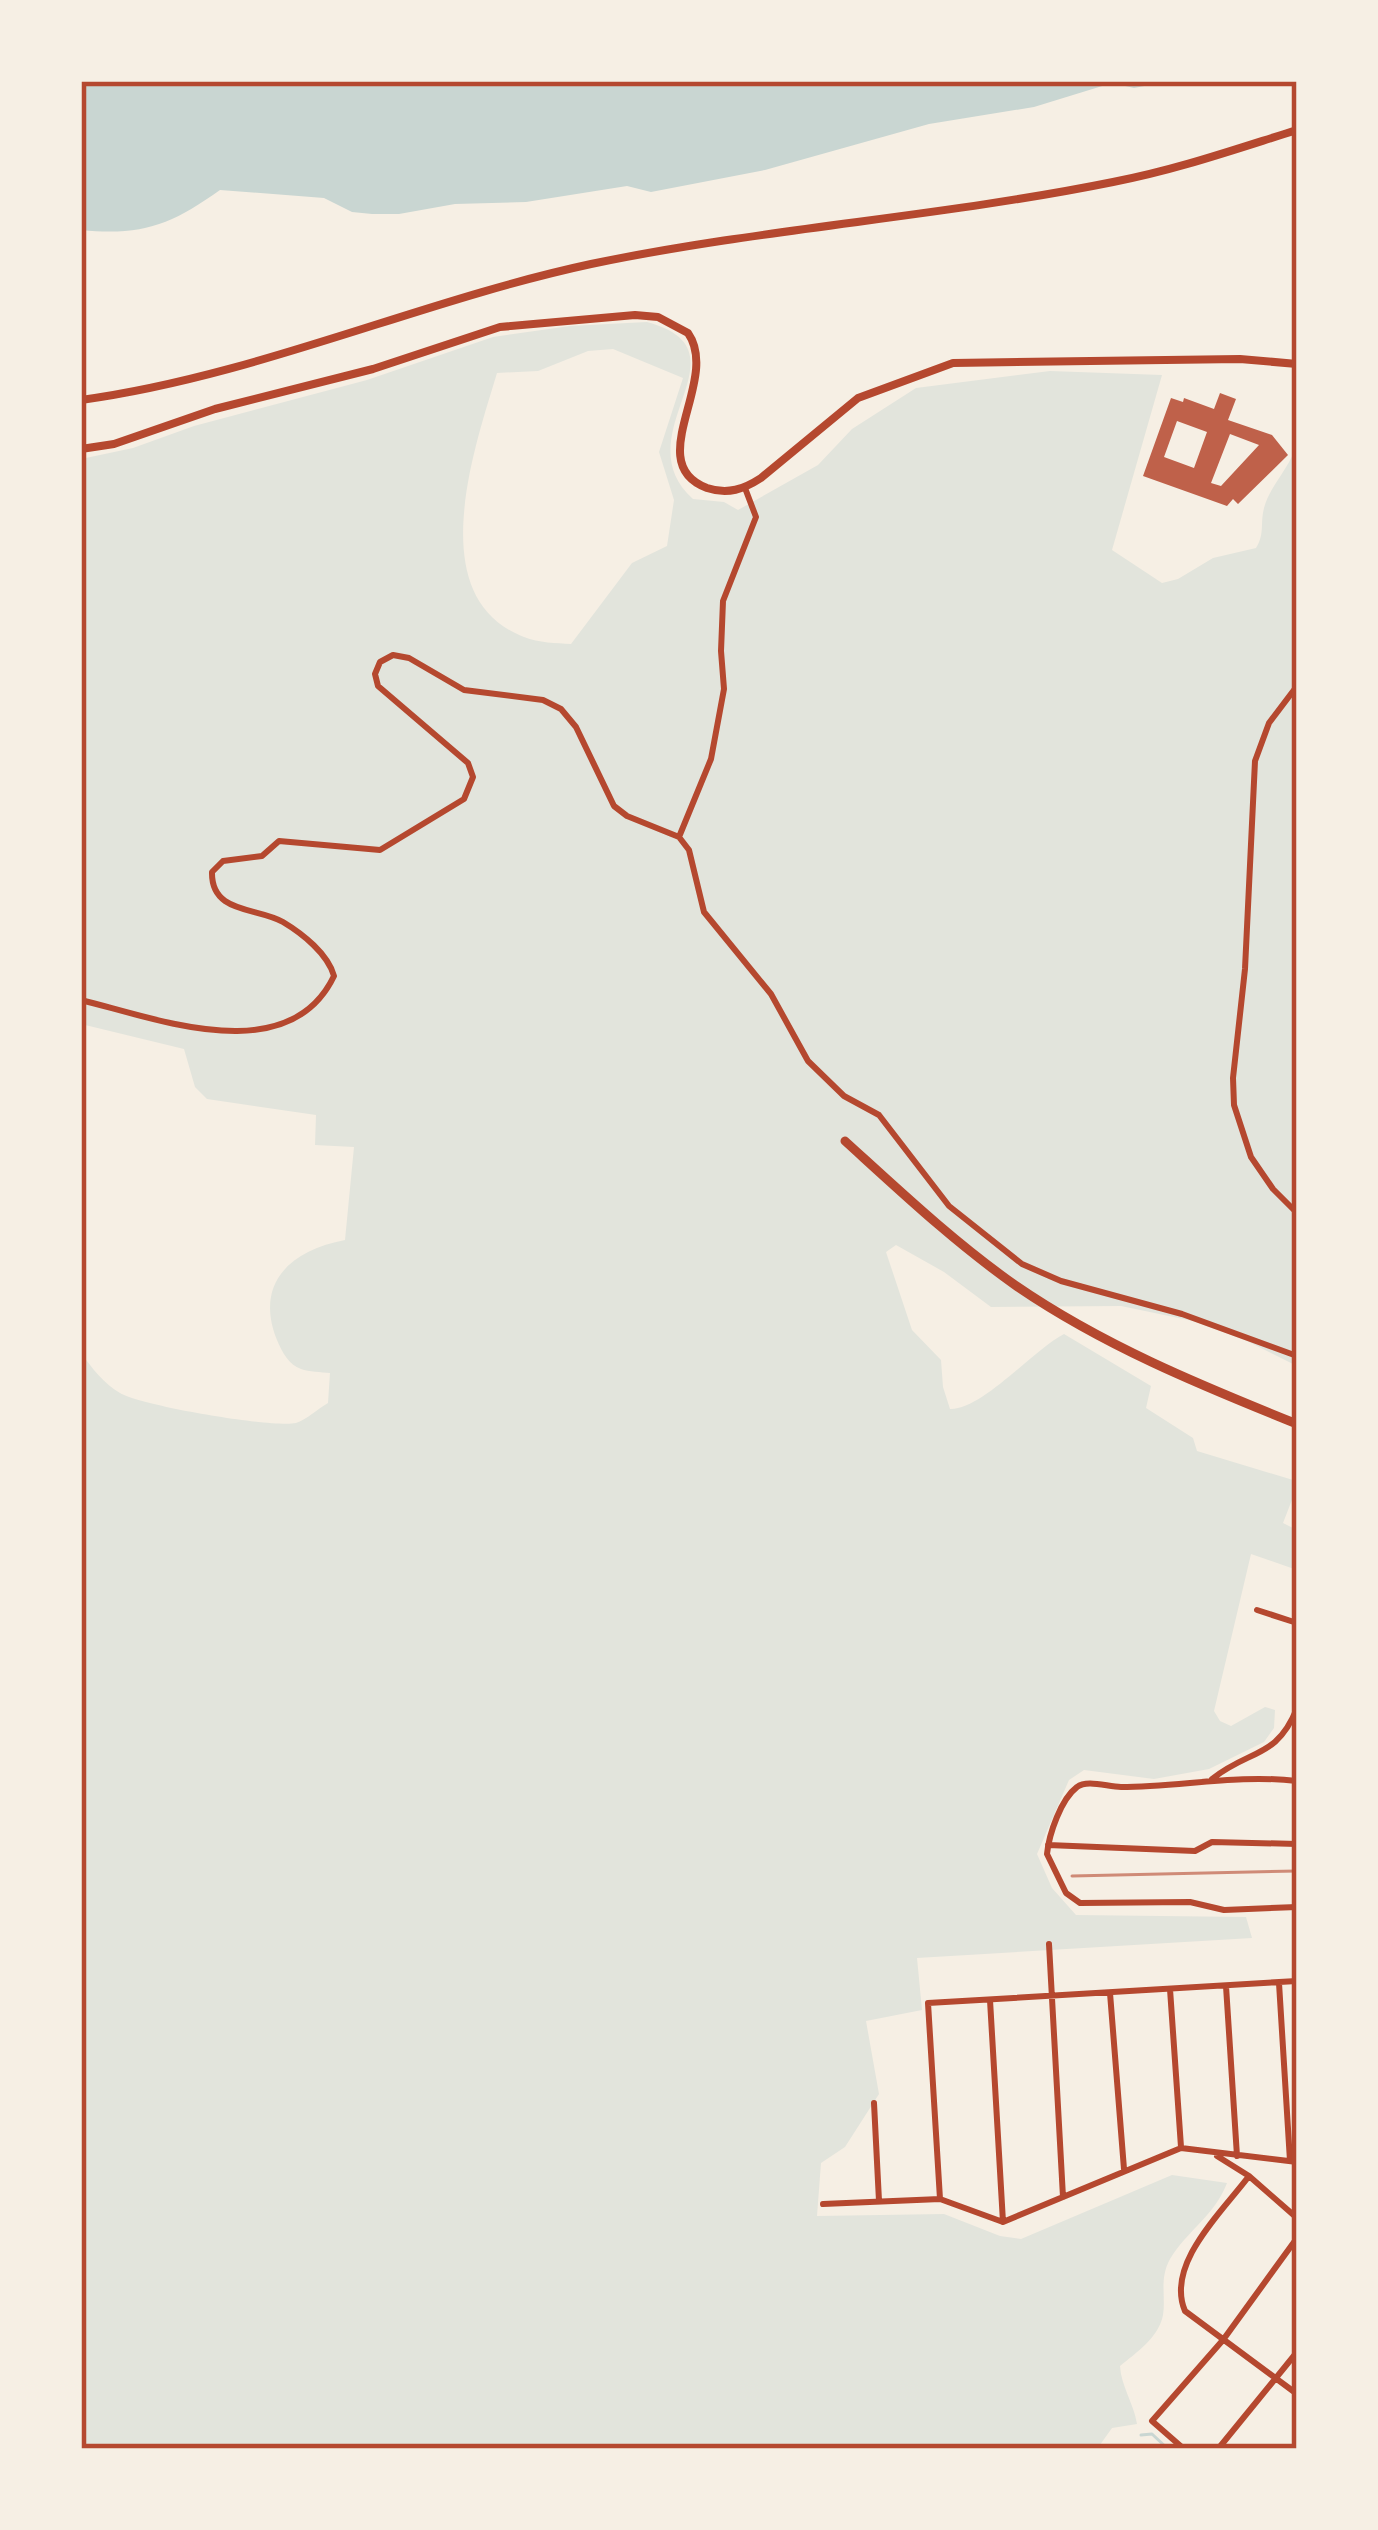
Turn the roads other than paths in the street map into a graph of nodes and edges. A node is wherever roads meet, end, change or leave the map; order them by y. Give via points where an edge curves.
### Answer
1 (1297, 130) edge
2 (1297, 364) edge
3 (81, 400) edge
4 (81, 448) edge
5 (745, 488) junction
6 (1297, 686) edge
7 (679, 837) junction
8 (81, 1000) edge
9 (845, 1141) dead end
10 (1297, 1214) edge
11 (1297, 1357) edge
12 (1297, 1424) edge
13 (1257, 1610) dead end
14 (1297, 1624) edge
15 (1297, 1708) edge
16 (1287, 1733) junction
17 (1297, 1737) edge
18 (1212, 1779) junction
19 (1297, 1781) edge
20 (1297, 1844) edge
21 (1048, 1845) junction
22 (1297, 1906) edge
23 (1049, 1944) dead end
24 (1279, 1982) junction
25 (1297, 1982) edge
26 (1226, 1986) junction
27 (1170, 1989) junction
28 (1111, 1993) junction
29 (1052, 1996) junction
30 (990, 2000) junction
31 (874, 2103) dead end
32 (1181, 2148) junction
33 (1214, 2154) junction
34 (1237, 2156) junction
35 (1294, 2162) edge
36 (1124, 2170) junction
37 (1249, 2176) junction
38 (1063, 2197) junction
39 (940, 2199) junction
40 (879, 2201) junction
41 (823, 2204) dead end
42 (1297, 2218) edge
43 (1003, 2222) junction
44 (1297, 2237) edge
45 (1223, 2340) junction
46 (1297, 2352) edge
47 (1277, 2378) junction
48 (1297, 2394) edge
49 (1184, 2449) edge
50 (1218, 2449) edge

1 - 3 main road via 1116,182 584,266 191,380
2 - 5 main road via 953,363 858,398
4 - 5 main road via 500,327 635,315 682,328 697,349 680,439 685,473 720,491
5 - 7 street via 755,517 723,601 721,718
6 - 10 street via 1269,723 1255,761 1233,1078 1251,1157
7 - 8 street via 614,806 561,709 464,690 393,655 380,662 378,686 468,763 473,777 464,799 380,850 279,842 212,872 219,896 282,921 330,960 334,976 310,1011 278,1028 225,1031
7 - 11 street via 708,918 771,994 808,1061 844,1096 879,1115 972,1227 1061,1281
9 - 12 highway via 1020,1288 1169,1372
13 - 14 street
15 - 16 street
16 - 17 street
16 - 18 street
18 - 19 street
18 - 21 street via 1079,1785
20 - 21 street via 1212,1842 1195,1851
21 - 22 street via 1057,1879 1080,1904
23 - 29 street
24 - 25 street
24 - 26 street
24 - 35 street
26 - 27 street
26 - 34 street
27 - 28 street
27 - 32 street
28 - 29 street
28 - 36 street
29 - 30 street
29 - 38 street
30 - 39 street via 928,2003
30 - 43 street
31 - 40 street
32 - 33 street
32 - 36 street
33 - 34 street
33 - 37 street
34 - 35 street
36 - 38 street
37 - 42 street
37 - 45 street via 1179,2283 1185,2311
38 - 43 street
39 - 40 street
39 - 43 street
40 - 41 street
44 - 45 street
45 - 47 street
45 - 49 street via 1152,2421
46 - 47 street
47 - 48 street
47 - 50 street

